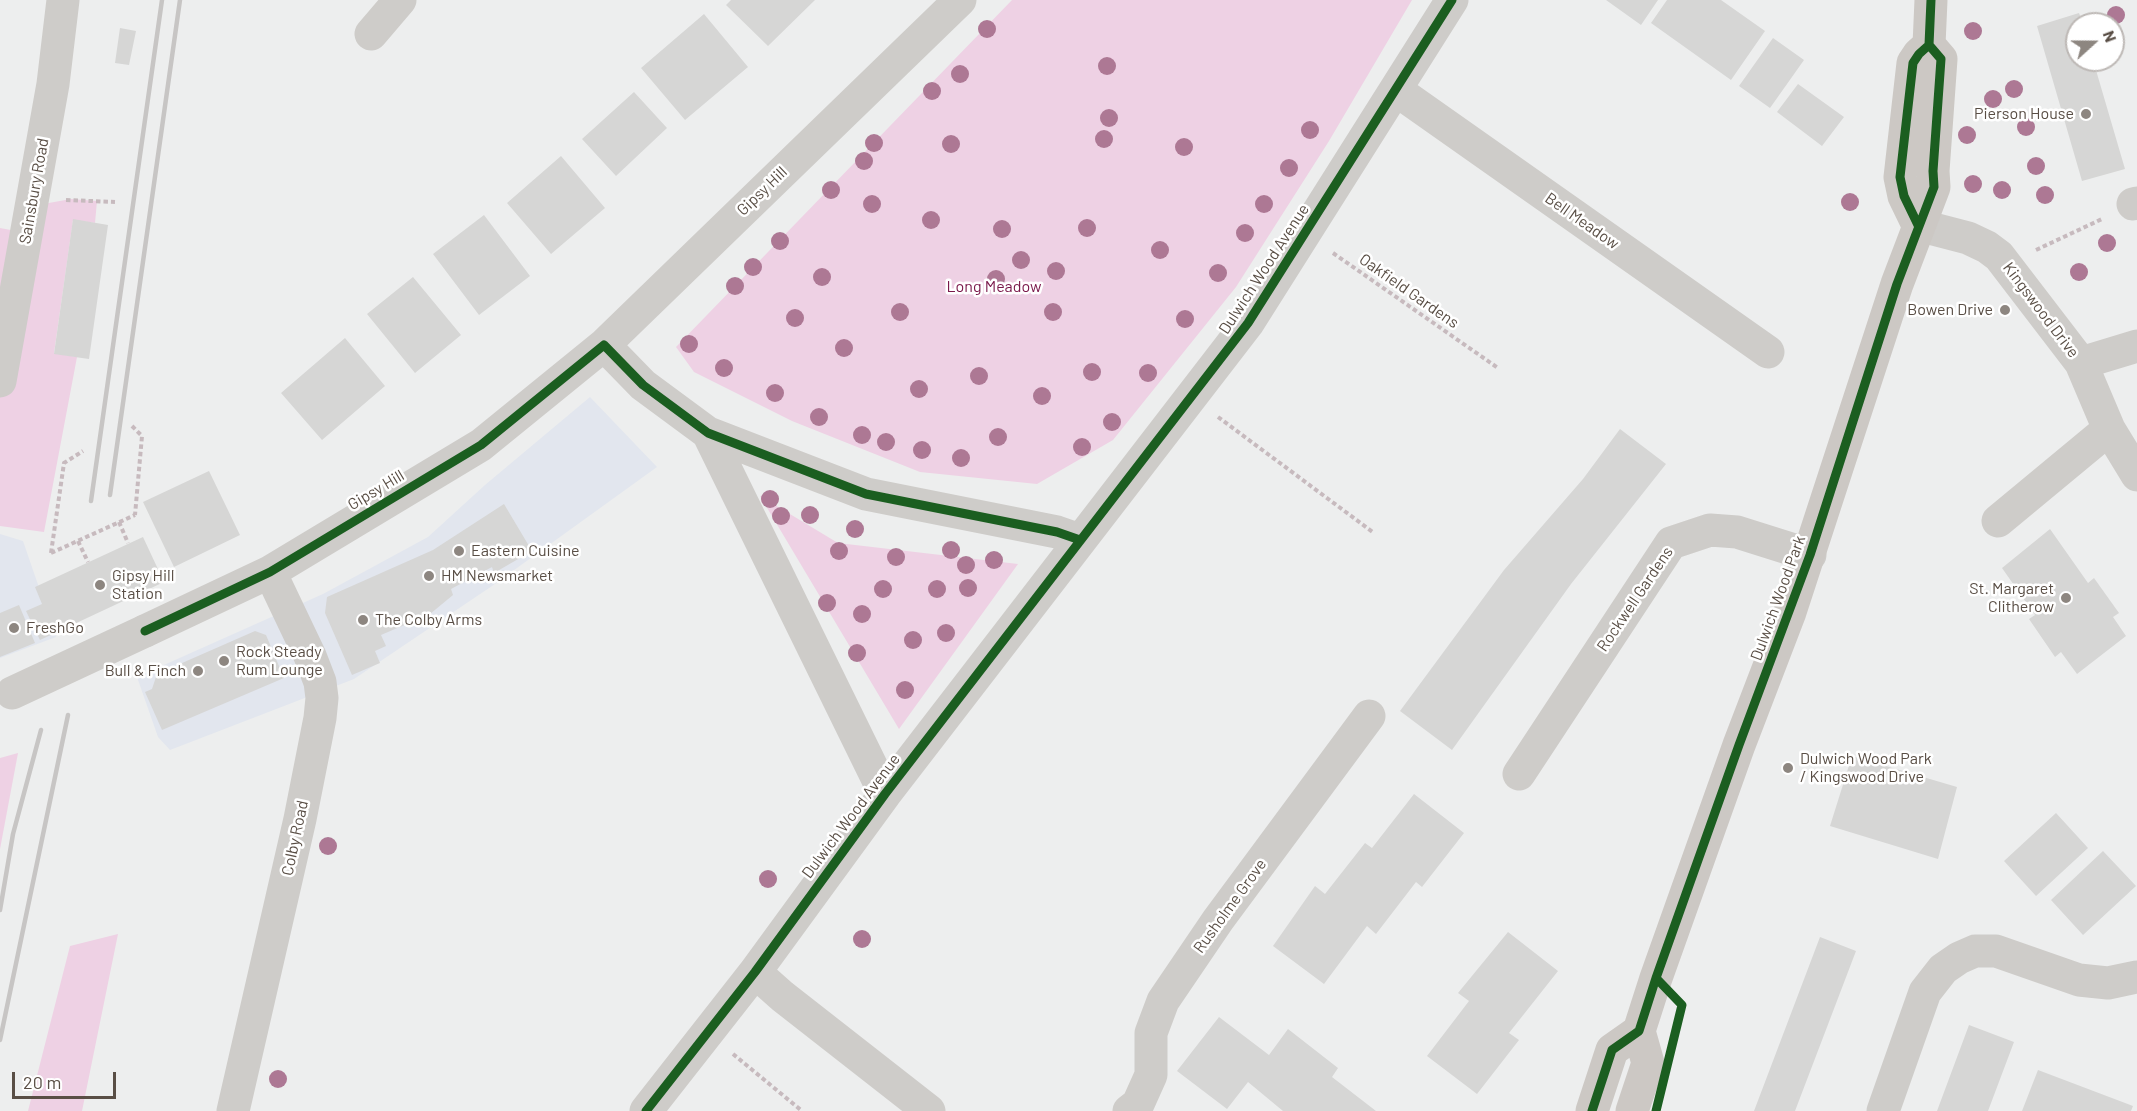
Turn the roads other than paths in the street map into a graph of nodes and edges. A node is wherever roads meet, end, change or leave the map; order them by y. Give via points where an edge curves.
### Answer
1 (63, 0) edge
2 (400, 0) edge
3 (960, 0) edge
4 (1452, 0) edge
5 (1931, 0) edge
6 (370, 34) dead end
7 (1396, 90) junction
8 (1918, 225) junction
9 (604, 345) junction
10 (2137, 346) edge
11 (1768, 352) dead end
12 (2081, 363) junction
13 (0, 381) edge
14 (2109, 429) junction
15 (708, 433) junction
16 (2137, 475) edge
17 (1998, 521) dead end
18 (1080, 540) junction
19 (1810, 555) junction
20 (270, 572) junction
21 (6, 695) edge
22 (1369, 716) dead end
23 (1519, 774) dead end
24 (885, 794) junction
25 (755, 972) junction
26 (2137, 977) edge
27 (1639, 1030) junction
28 (233, 1111) edge
29 (646, 1111) edge
30 (929, 1111) edge
31 (1129, 1111) edge
32 (1592, 1111) edge
33 (1632, 1111) edge
34 (1883, 1111) edge

1 - 13 street, Sainsbury Road via 32,206
2 - 6 street
3 - 9 street, Gipsy Hill
4 - 7 street, Dulwich Wood Avenue
5 - 8 main road via 1929,45 1913,63 1900,177
7 - 11 street, Bell Meadow
7 - 18 street, Dulwich Wood Avenue via 1248,323
8 - 12 street, Kingswood Drive via 1968,238 1999,256
8 - 19 main road, Dulwich Wood Park
9 - 15 street, Dulwich Wood Avenue via 643,385
9 - 20 street, Gipsy Hill via 481,445
10 - 12 street
12 - 14 street, Kingswood Drive
14 - 16 street, Kingswood Drive
14 - 17 street
15 - 18 street, Dulwich Wood Avenue via 866,494
15 - 24 street, Dulwich Wood Avenue
18 - 24 street, Dulwich Wood Avenue
19 - 23 street, Rockwell Gardens via 1737,532 1710,530 1671,543
19 - 27 main road, Dulwich Wood Park
20 - 21 street, Gipsy Hill, bridge
20 - 28 street, Colby Road via 310,656 322,698 300,819
22 - 31 street, Rusholme Grove via 1163,1001 1151,1033 1151,1075 1138,1104
24 - 25 street, Dulwich Wood Avenue
25 - 29 street, Dulwich Wood Avenue
25 - 30 street
26 - 34 street via 2108,983 2079,980 1996,951 1976,951 1959,958 1943,969 1925,992
27 - 32 main road via 1612,1050
27 - 33 main road via 1648,1063

